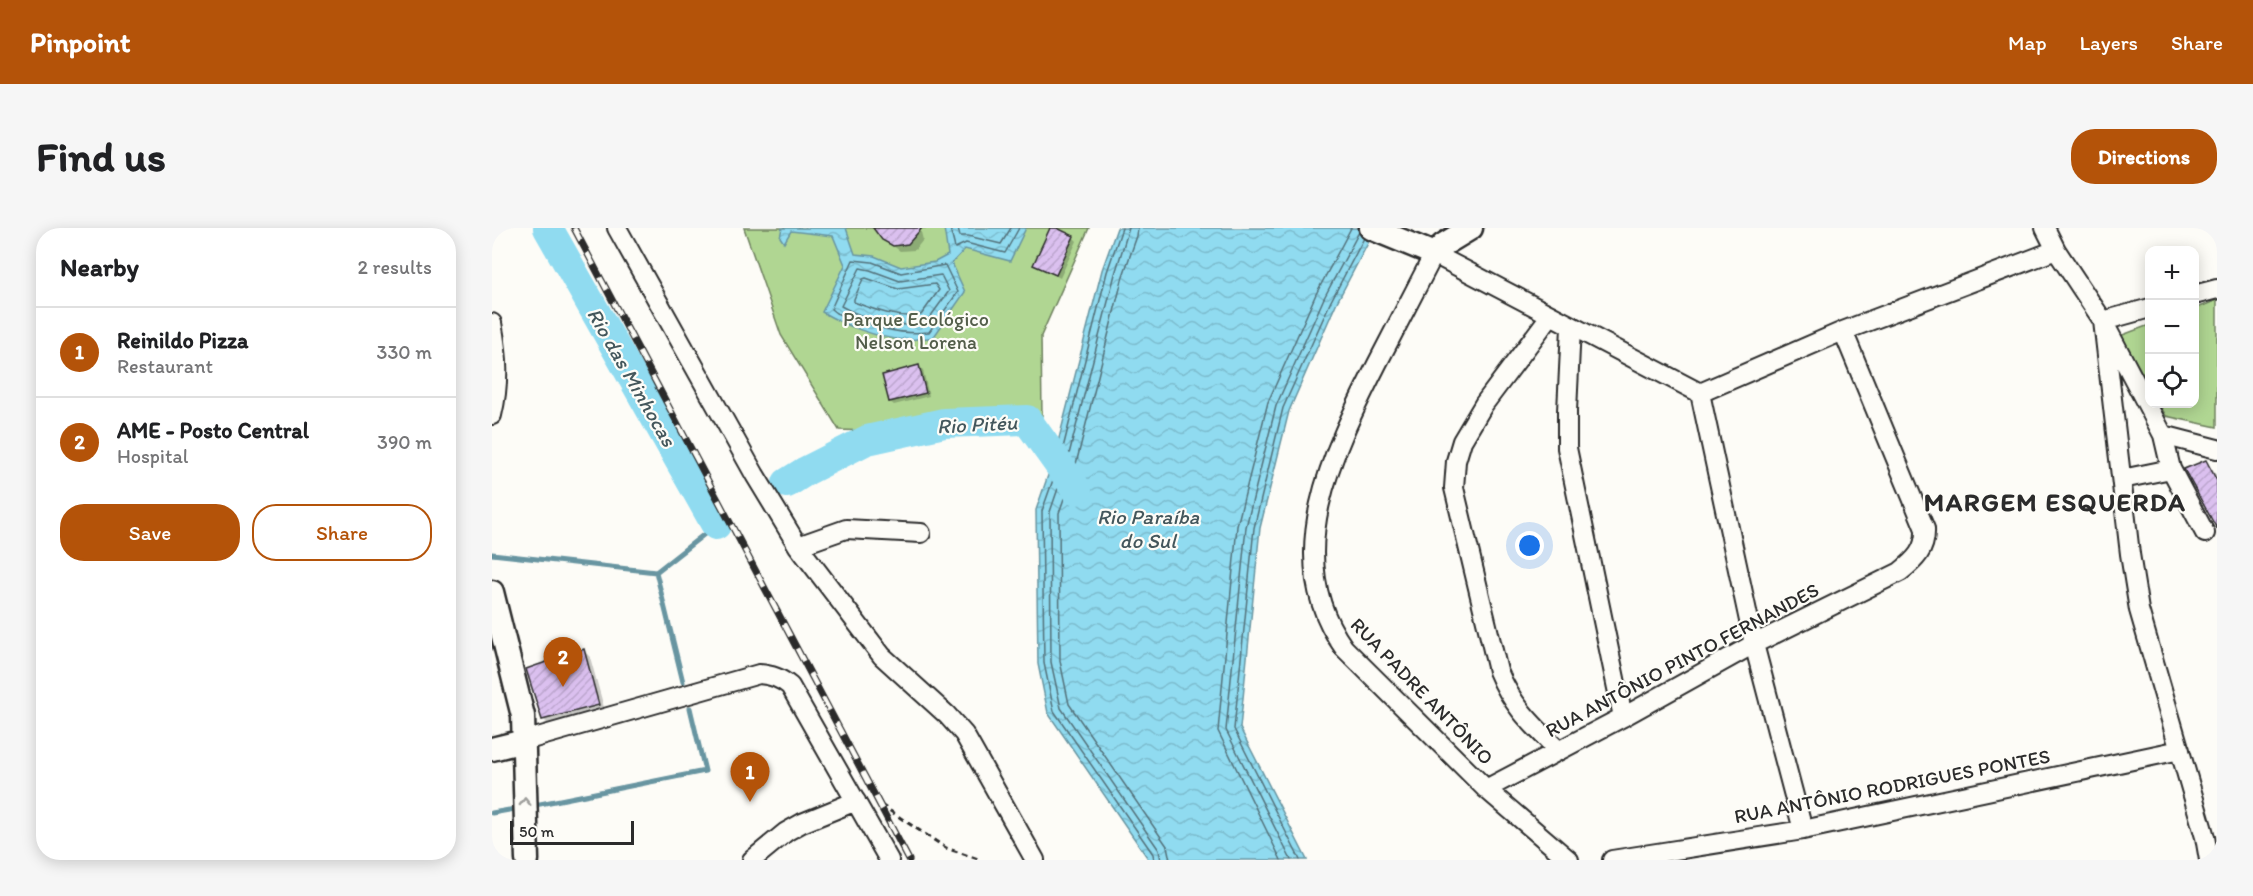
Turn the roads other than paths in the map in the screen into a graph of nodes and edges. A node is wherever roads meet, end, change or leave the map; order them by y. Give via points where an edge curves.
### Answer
1 (617, 228) edge
2 (1471, 228) edge
3 (2045, 228) edge
4 (1376, 230) edge
5 (2056, 250) junction
6 (1434, 254) junction
7 (2217, 289) edge
8 (2199, 294) edge
9 (2145, 309) edge
10 (1550, 316) junction
11 (2103, 321) junction
12 (492, 323) edge
13 (1571, 327) junction
14 (1843, 331) junction
15 (1700, 393) junction
16 (492, 414) edge
17 (2163, 435) junction
18 (2217, 449) edge
19 (2171, 469) junction
20 (2122, 479) junction
21 (921, 532) dead end
22 (2205, 533) dead end
23 (798, 546) junction
24 (492, 592) edge
25 (498, 635) edge
26 (1754, 644) junction
27 (1623, 717) junction
28 (524, 741) junction
29 (492, 749) edge
30 (1558, 750) junction
31 (2180, 750) junction
32 (1486, 789) junction
33 (856, 801) junction
34 (1803, 830) junction
35 (883, 855) edge
36 (527, 860) edge
37 (752, 860) edge
38 (1035, 860) edge
39 (1569, 860) edge
40 (1612, 860) edge
41 (2209, 860) edge

1 - 23 street
2 - 6 main road
3 - 5 street
4 - 6 main road
5 - 11 street
5 - 14 street
6 - 10 street
6 - 32 street, RUA PADRE ANTÔNIO via 1346,426 1330,467 1317,513 1314,564 1321,604 1331,630 1344,648
7 - 8 street
9 - 11 street
10 - 13 street
10 - 30 street via 1484,404 1462,441 1454,488 1498,671 1508,695
11 - 17 street
11 - 20 street
12 - 16 street via 498,376
13 - 15 street
13 - 27 street via 1567,448
14 - 15 street
14 - 26 street, RUA ANTÔNIO PINTO FERNANDES via 1925,529 1926,540 1920,553 1900,572
15 - 26 street
17 - 18 street
17 - 19 street
19 - 20 street
19 - 22 street
20 - 31 street via 2139,610
21 - 23 street via 846,529
23 - 38 street via 882,656 964,734
24 - 25 main road
25 - 28 main road via 523,716
26 - 27 street, RUA ANTÔNIO PINTO FERNANDES
26 - 34 street
27 - 30 street, RUA ANTÔNIO PINTO FERNANDES
28 - 29 main road
28 - 33 street via 759,674 782,679 790,686
36 -> 28 main road
30 - 32 street, RUA ANTÔNIO PINTO FERNANDES
31 - 34 street, RUA ANTÔNIO RODRIGUES PONTES
31 - 41 street
32 - 39 street, RUA PADRE ANTÔNIO
33 - 35 street
33 - 37 street via 786,832
34 - 40 street, RUA ANTÔNIO RODRIGUES PONTES

